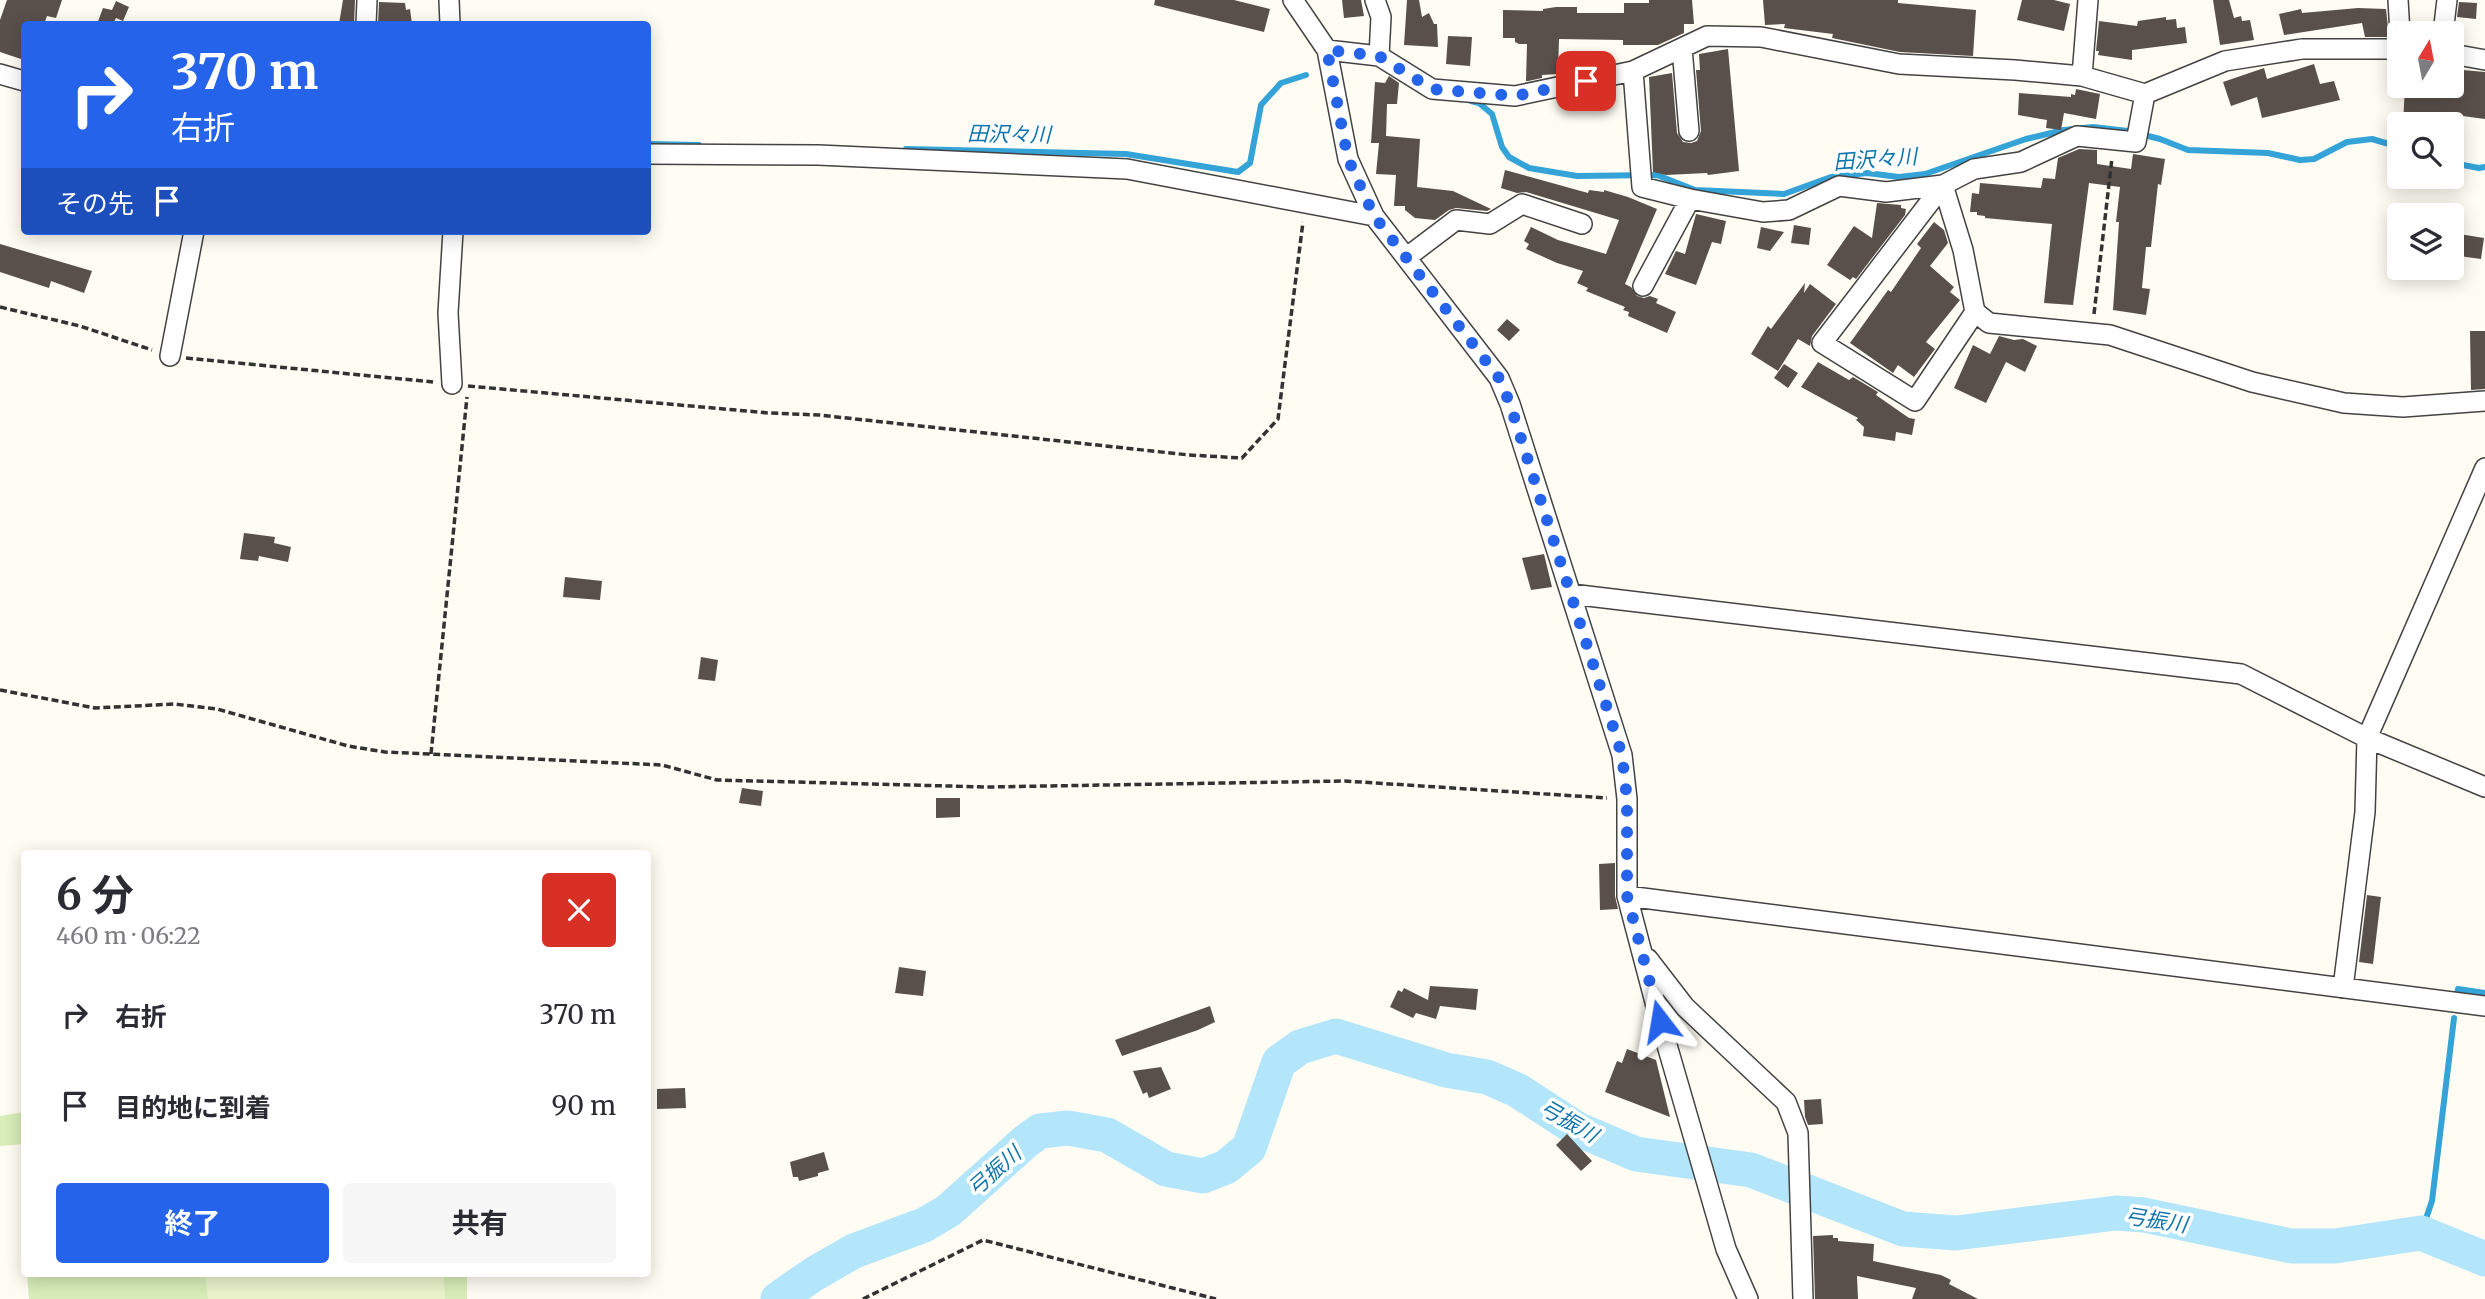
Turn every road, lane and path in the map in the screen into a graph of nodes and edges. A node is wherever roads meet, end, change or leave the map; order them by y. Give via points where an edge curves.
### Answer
1 (367, 0) edge
2 (449, 0) edge
3 (1293, 0) edge
4 (1375, 0) edge
5 (2087, 0) edge
6 (2398, 0) edge
7 (2447, 0) edge
8 (366, 21) edge
9 (450, 21) edge
10 (2399, 21) edge
11 (2445, 21) edge
12 (1682, 48) junction
13 (2387, 49) edge
14 (1327, 50) junction
15 (1379, 56) junction
16 (2464, 56) edge
17 (2485, 60) edge
18 (1633, 71) junction
19 (0, 74) edge
20 (2082, 76) junction
21 (21, 80) edge
22 (2145, 94) junction
23 (1689, 131) dead end
24 (2114, 138) junction
25 (651, 154) edge
26 (1943, 185) junction
27 (1690, 199) junction
28 (1305, 202) junction
29 (1374, 216) junction
30 (1582, 224) dead end
31 (193, 235) edge
32 (453, 235) edge
33 (1407, 257) junction
34 (1643, 286) dead end
35 (0, 307) edge
36 (1975, 312) junction
37 (2091, 333) junction
38 (170, 356) junction
39 (460, 385) junction
40 (2485, 401) edge
41 (2485, 468) edge
42 (1571, 594) junction
43 (0, 690) edge
44 (2367, 738) junction
45 (431, 754) junction
46 (2485, 787) edge
47 (1627, 799) junction
48 (1627, 896) junction
49 (1644, 953) junction
50 (2343, 988) junction
51 (2485, 1006) edge
52 (863, 1299) edge
53 (1216, 1299) edge
54 (1748, 1299) edge
55 (1803, 1299) edge

1 - 8 street
2 - 9 street
3 - 14 street
4 - 15 street via 1381,17
5 - 20 street
6 - 10 street
7 - 11 street
12 - 18 street
12 - 20 street via 1707,36 1761,37 1899,64
12 - 23 street
13 - 22 street via 2302,49 2225,61
14 - 15 street
14 - 29 street via 1348,159
15 - 18 street via 1432,89 1515,96
16 - 17 street
18 - 27 street via 1642,187
19 - 21 street
20 - 22 street
22 - 24 street via 2136,142
24 - 26 street via 2077,136 2021,162 1974,169
24 - 37 path
25 - 28 street via 818,155 1127,169
26 - 27 street via 1886,192 1839,186 1789,210 1763,212
26 - 36 street via 1963,250
26 - 36 street via 1822,343 1915,401
27 - 34 street
28 - 29 street
28 - 39 path via 1278,419 1242,458
29 - 33 street
30 - 33 street via 1522,204 1490,224 1456,220
31 - 38 street
32 - 39 street via 448,313
33 - 42 street via 1499,378
35 - 38 path via 80,326
36 - 37 street via 1989,323
37 - 40 street via 2110,335 2252,382 2344,403 2403,407
38 - 39 path
39 - 45 path
41 - 44 street
42 - 44 street via 2241,674
42 - 47 street via 1622,755
43 - 45 path via 94,708 174,704 216,709 348,746
44 - 46 street
44 - 50 street via 2365,812
45 - 47 path via 662,765 717,780 987,787 1345,781
47 - 48 street
48 - 49 street
48 - 50 street
49 - 54 street via 1726,1249
49 - 55 street via 1685,1007 1786,1102 1798,1133
50 - 51 street
52 - 53 path via 983,1240

